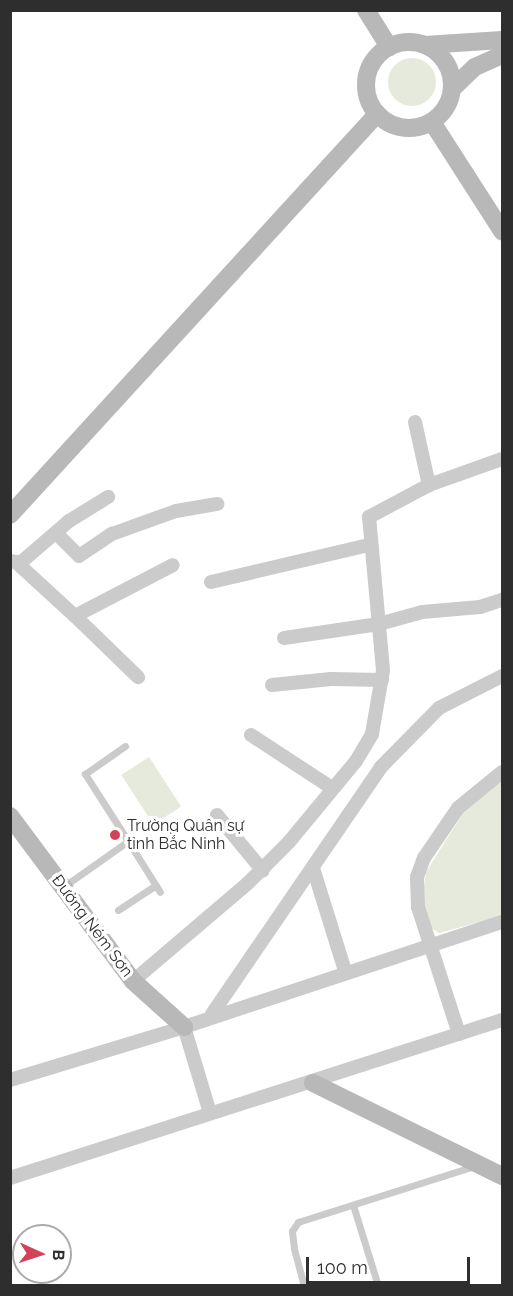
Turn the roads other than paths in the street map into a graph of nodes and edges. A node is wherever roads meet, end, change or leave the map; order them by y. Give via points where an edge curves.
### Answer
1 (366, 10) edge
2 (502, 40) edge
3 (425, 45) junction
4 (389, 47) junction
5 (502, 55) edge
6 (452, 89) junction
7 (377, 114) junction
8 (432, 122) junction
9 (502, 231) edge
10 (415, 422) dead end
11 (502, 459) edge
12 (429, 486) junction
13 (108, 497) dead end
14 (217, 504) dead end
15 (10, 515) edge
16 (57, 534) junction
17 (369, 545) junction
18 (15, 563) edge
19 (173, 565) dead end
20 (211, 582) dead end
21 (502, 600) edge
22 (75, 616) junction
23 (379, 624) junction
24 (284, 638) dead end
25 (502, 676) edge
26 (138, 677) dead end
27 (382, 680) junction
28 (272, 685) dead end
29 (251, 735) dead end
30 (125, 746) dead end
31 (502, 772) edge
32 (332, 788) junction
33 (217, 815) dead end
34 (10, 816) edge
35 (128, 842) junction
36 (313, 868) junction
37 (262, 871) dead end
38 (63, 887) junction
39 (117, 910) dead end
40 (502, 922) edge
41 (430, 944) junction
42 (345, 970) junction
43 (133, 981) junction
44 (212, 1014) junction
45 (502, 1020) edge
46 (184, 1026) junction
47 (459, 1034) junction
48 (10, 1080) edge
49 (312, 1083) junction
50 (210, 1113) junction
51 (480, 1165) junction
52 (502, 1176) edge
53 (10, 1178) edge
54 (353, 1205) junction
55 (304, 1286) edge
56 (378, 1286) edge

1 - 4 street
2 - 3 street
3 - 4 street via 404,42
3 - 6 street via 444,60
4 - 7 street via 376,58 368,73 369,99
5 - 6 street via 472,68
6 - 8 street via 448,105
7 - 8 street via 399,127 416,128
7 - 15 street
8 - 9 street
10 - 12 street
11 - 12 street
12 - 17 street via 372,512
13 - 16 street via 69,521
14 - 16 street via 176,511 112,534 79,556
16 - 18 street
17 - 20 street
17 - 23 street
18 - 22 street
19 - 22 street
21 - 23 street via 480,607 422,612
22 - 26 street
23 - 24 street
23 - 27 street
25 - 36 street via 439,708 410,734 381,767
27 - 28 street via 331,679
27 - 32 street via 372,734
29 - 32 street
30 - 35 lane via 86,774
31 - 41 street via 458,808 418,872 418,907
32 - 43 street via 289,842 248,883
33 - 37 street
34 - 38 street, Đường Ném Sơn
35 - 38 lane
35 - 39 lane via 158,889
36 - 42 street
36 - 44 street
38 - 43 street, Đường Ném Sơn
40 - 41 street
41 - 42 street
41 - 47 street
42 - 44 street
43 - 46 street, Đường Ném Sơn
44 - 46 street
45 - 47 street
46 - 48 street
46 - 50 street
47 - 49 street
49 - 50 street
49 - 51 street
50 - 53 street
51 - 52 street
51 - 54 lane
54 - 55 lane via 298,1222 292,1231
54 - 56 lane

